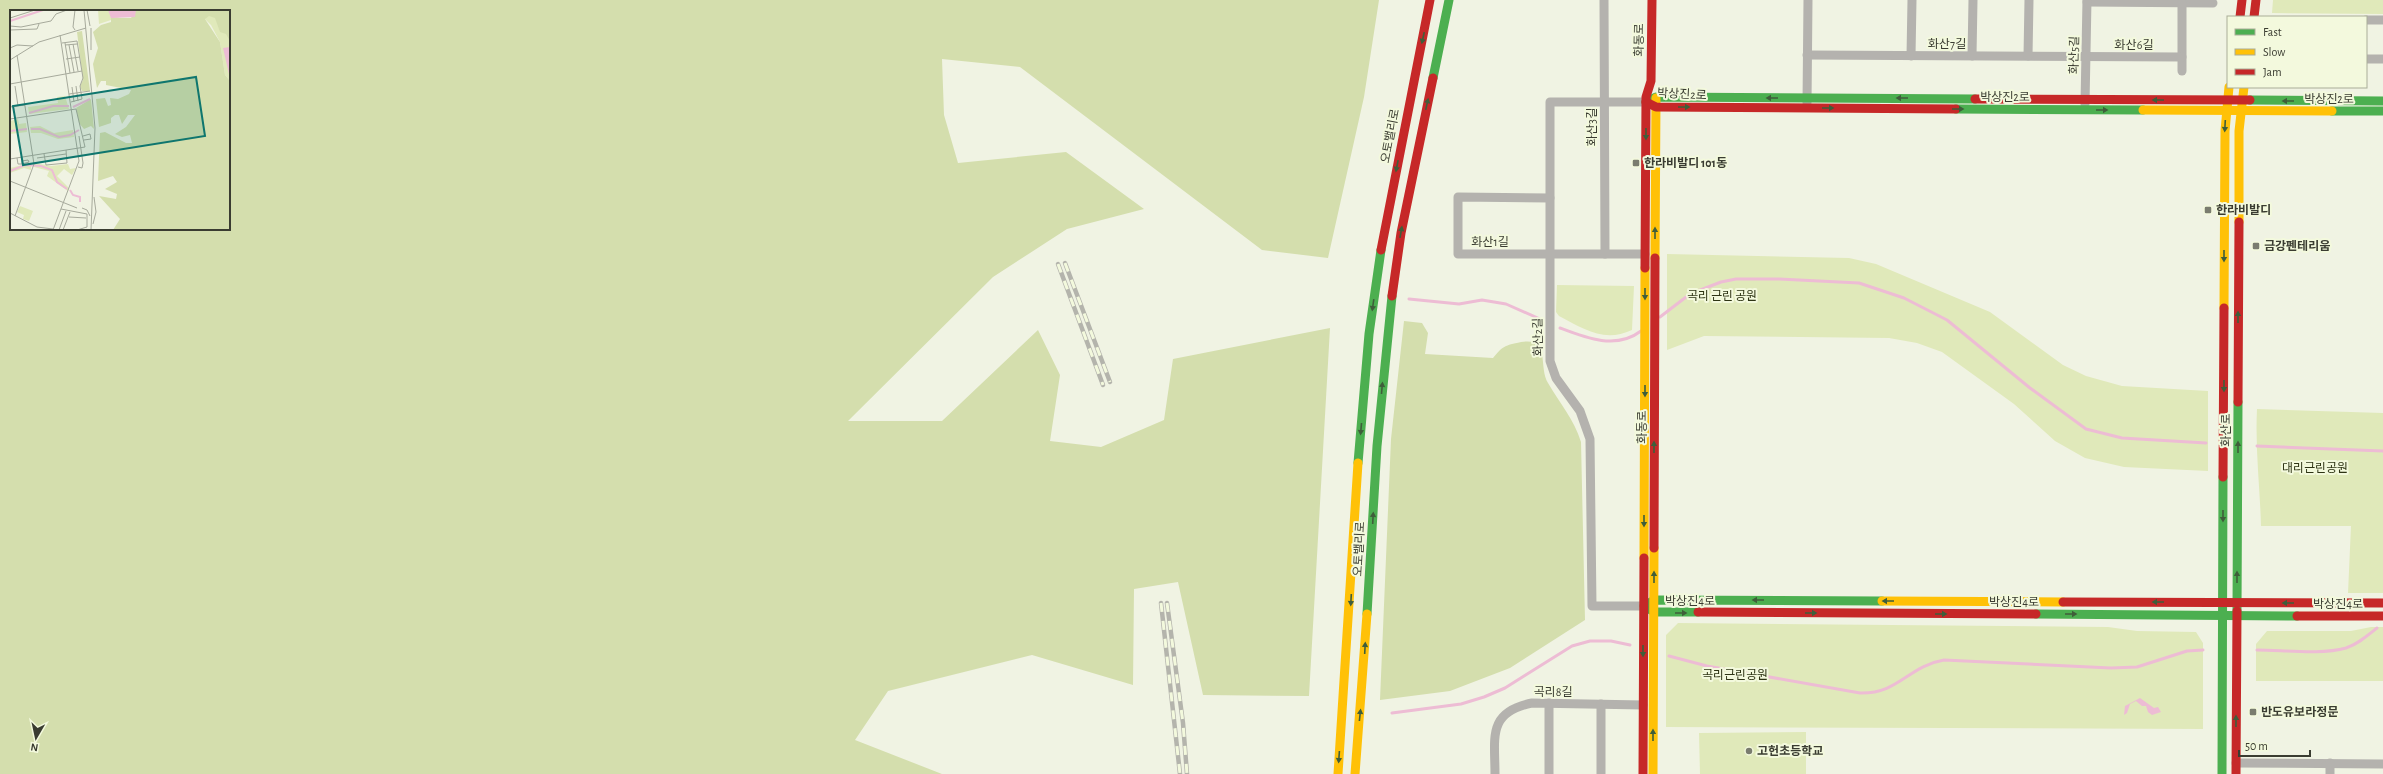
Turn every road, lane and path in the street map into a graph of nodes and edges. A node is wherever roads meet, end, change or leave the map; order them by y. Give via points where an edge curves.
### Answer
1 (1430, 0) edge
2 (1449, 0) edge
3 (1604, 0) edge
4 (1652, 0) edge
5 (1808, 0) edge
6 (1912, 0) edge
7 (1973, 0) edge
8 (2029, 0) edge
9 (2242, 0) edge
10 (2256, 0) edge
11 (2087, 1) edge
12 (2182, 3) junction
13 (2213, 3) dead end
14 (2240, 16) edge
15 (2254, 16) edge
16 (2367, 20) edge
17 (2383, 20) edge
18 (1807, 55) junction
19 (1911, 56) junction
20 (1972, 56) junction
21 (2028, 56) junction
22 (2086, 56) junction
23 (2182, 57) junction
24 (2367, 59) edge
25 (2383, 59) edge
26 (2182, 71) dead end
27 (1651, 81) junction
28 (2229, 88) edge
29 (2244, 88) edge
30 (1656, 97) junction
31 (1807, 98) junction
32 (2085, 100) junction
33 (2227, 100) junction
34 (2242, 101) junction
35 (1604, 102) junction
36 (1646, 102) junction
37 (2383, 102) edge
38 (1656, 107) junction
39 (1807, 108) junction
40 (2085, 110) junction
41 (2226, 110) junction
42 (2241, 110) junction
43 (2383, 111) edge
44 (1550, 198) junction
45 (1550, 254) junction
46 (1605, 254) junction
47 (1645, 254) junction
48 (1654, 600) junction
49 (2222, 602) junction
50 (2237, 602) junction
51 (2383, 603) edge
52 (1644, 606) junction
53 (1654, 612) junction
54 (2222, 615) junction
55 (2237, 615) junction
56 (2383, 616) edge
57 (1549, 703) junction
58 (1601, 704) junction
59 (1643, 705) junction
60 (2236, 763) junction
61 (2330, 763) junction
62 (2383, 764) edge
63 (1338, 774) edge
64 (1355, 774) edge
65 (1495, 774) edge
66 (1549, 774) edge
67 (1601, 774) edge
68 (1643, 774) edge
69 (1653, 774) edge
70 (2222, 774) edge
71 (2236, 774) edge
72 (2330, 774) edge

1 -> 63 main road, 오토밸리로 via 1384,231 1369,334 1359,445
64 -> 2 main road, 오토밸리로 via 1363,687 1377,446 1388,326 1401,232
3 - 35 street, 화산3길
4 - 27 main road, 화동로
5 - 18 street
6 - 19 street
7 - 20 street
8 - 21 street
9 - 14 main road
10 - 15 main road
11 - 12 street
11 - 22 street, 화산5길
12 - 13 street
12 - 23 street
16 - 17 street
18 - 19 street, 화산7길
18 - 31 street
19 - 20 street, 화산7길
20 - 21 street, 화산7길
21 - 22 street, 화산7길
22 - 23 street, 화산6길
22 - 32 street, 화산5길
23 - 26 street
24 - 25 street
27 - 30 main road, 화동로
27 - 36 main road, 화동로
28 - 33 main road, 화산로
29 - 34 main road, 화산로
31 -> 30 main road, 박상진2로
30 - 36 main road, 박상진2로
30 - 38 main road, 화동로
32 -> 31 main road, 박상진2로
31 - 39 street
33 -> 32 main road, 박상진2로
32 - 40 street, 화산5길
33 - 34 main road, 박상진2로
33 - 41 main road, 화산로
37 -> 34 main road, 박상진2로
34 - 42 main road, 화산로
35 - 36 street, 화산2길
35 - 44 street, 화산2길 via 1550,102
35 - 46 street, 화산3길
36 - 38 main road, 박상진2로
36 -> 47 main road, 화동로
38 -> 39 main road, 박상진2로
48 -> 38 main road, 화동로
39 -> 40 main road, 박상진2로
40 -> 41 main road, 박상진2로
41 - 42 main road, 박상진2로
41 -> 49 main road, 화산로
42 - 43 main road, 박상진2로
50 -> 42 main road, 화산로
44 - 45 street, 화산2길
44 - 45 street, 화산1길 via 1458,198 1458,254
45 - 46 street, 화산1길
45 - 52 street, 화산2길 via 1551,365 1556,378 1580,411 1590,439 1592,606
46 - 47 street, 화산1길
47 -> 52 main road, 화동로
49 -> 48 main road, 박상진4로
48 - 52 main road, 박상진4로
48 - 53 main road, 화동로
49 - 50 main road, 박상진4로
49 - 54 main road, 화산로
51 -> 50 main road, 박상진4로
50 - 55 main road, 화산로
52 - 53 main road, 박상진4로
52 -> 59 main road, 화동로
53 -> 54 main road, 박상진4로
69 -> 53 main road, 화동로
54 - 55 main road, 박상진4로
54 - 70 main road, 화산로
55 - 56 main road, 박상진4로
60 -> 55 main road, 화산로
57 - 58 street, 곡리8길
57 - 65 street, 곡리8길 via 1527,704 1504,716 1497,723
57 - 66 street
58 - 59 street, 곡리8길
58 - 67 street
59 - 68 main road, 화동로
60 - 61 street
60 - 71 main road, 화산로
61 - 62 street
61 - 72 street

